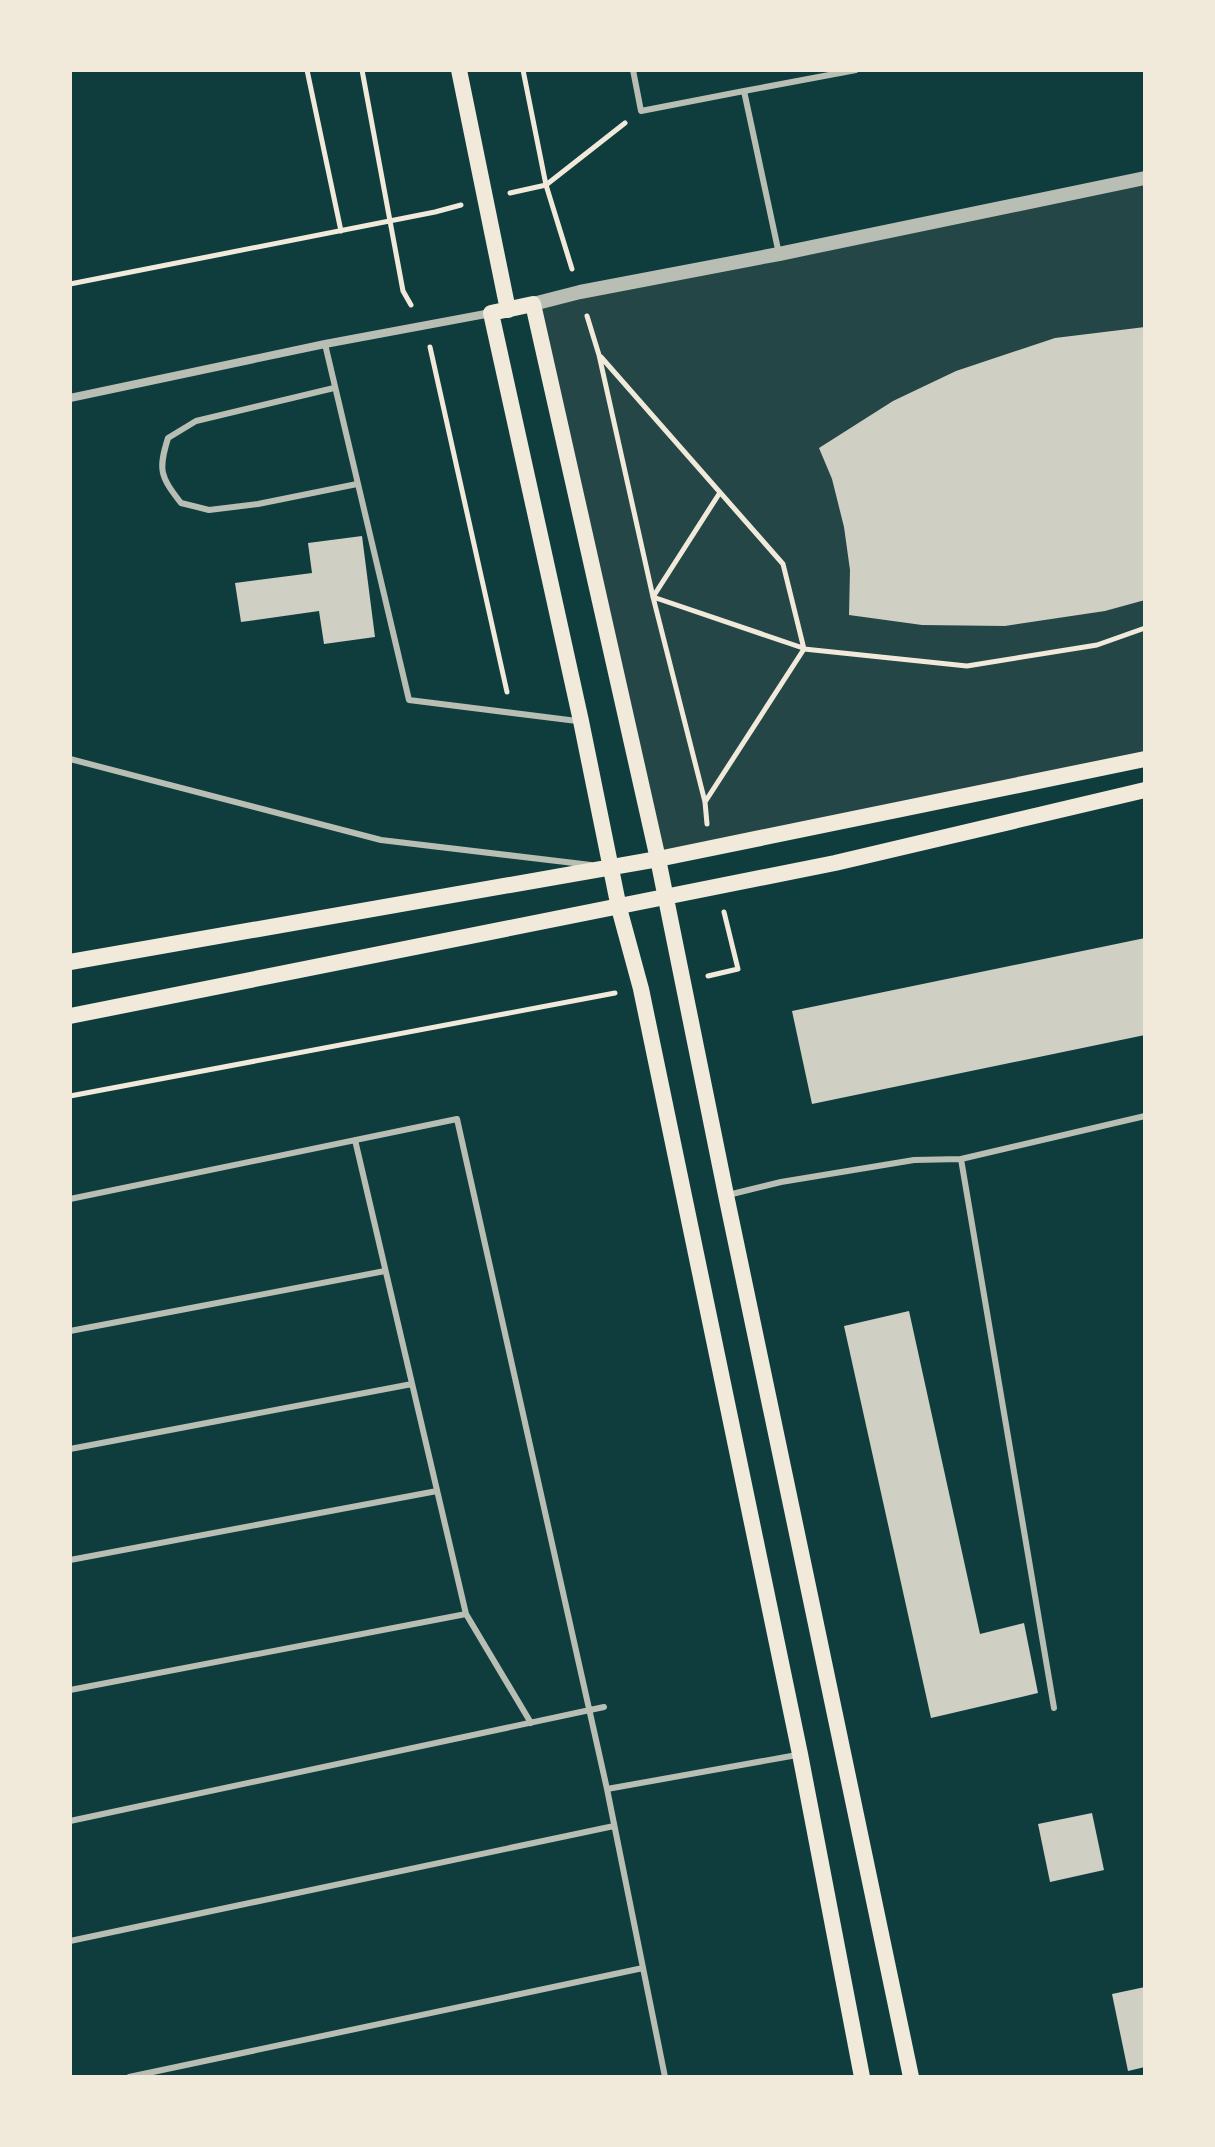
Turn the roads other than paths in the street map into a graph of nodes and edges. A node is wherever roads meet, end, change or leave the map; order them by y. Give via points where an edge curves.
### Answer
1 (459, 70) edge
2 (633, 70) edge
3 (856, 70) edge
4 (744, 91) junction
5 (1141, 180) edge
6 (779, 254) junction
7 (533, 304) junction
8 (499, 311) junction
9 (325, 344) junction
10 (334, 388) junction
11 (70, 398) edge
12 (357, 484) junction
13 (581, 721) junction
14 (70, 759) edge
15 (1145, 759) edge
16 (1145, 790) edge
17 (658, 859) junction
18 (611, 867) junction
19 (666, 897) junction
20 (619, 908) junction
21 (70, 962) edge
22 (70, 1016) edge
23 (1145, 1116) edge
24 (355, 1140) junction
25 (961, 1159) junction
26 (726, 1195) junction
27 (70, 1199) edge
28 (385, 1271) junction
29 (70, 1331) edge
30 (412, 1384) junction
31 (70, 1449) edge
32 (437, 1491) junction
33 (70, 1560) edge
34 (466, 1614) junction
35 (70, 1690) edge
36 (604, 1707) dead end
37 (1054, 1708) dead end
38 (589, 1711) junction
39 (531, 1723) junction
40 (800, 1754) junction
41 (607, 1789) junction
42 (70, 1821) edge
43 (614, 1826) junction
44 (70, 1941) edge
45 (643, 1968) junction
46 (129, 2077) edge
47 (665, 2077) edge
48 (862, 2077) edge
49 (911, 2077) edge

1 - 8 main road via 485,199
2 - 4 lane via 641,111
3 - 4 lane
4 - 6 lane
5 - 6 street
6 - 7 street
7 - 8 main road
7 - 17 main road
8 - 9 street
8 - 13 main road
9 - 10 lane
9 - 11 street
10 - 12 lane
10 - 12 lane via 196,421 168,438 161,471 181,503 209,510
12 - 13 lane via 409,700
13 - 18 main road
14 - 18 lane via 381,840
15 - 17 main road
16 - 19 main road
17 - 18 main road
17 - 19 main road
18 - 20 main road
18 - 21 main road
19 - 20 main road
19 - 26 main road
20 - 22 main road
20 - 40 main road via 641,989
23 - 25 lane
24 - 27 lane
24 - 28 lane
24 - 38 lane via 457,1119
25 - 26 lane via 914,1160
25 - 37 lane
26 - 49 main road
28 - 29 lane
28 - 30 lane
30 - 31 lane
30 - 32 lane
32 - 33 lane
32 - 34 lane
34 - 35 lane
34 - 39 lane
36 - 38 lane
38 - 39 lane
38 - 41 lane
39 - 42 lane
40 - 41 lane
40 - 48 main road
41 - 43 lane
43 - 44 lane
43 - 45 lane
45 - 46 lane
45 - 47 lane

